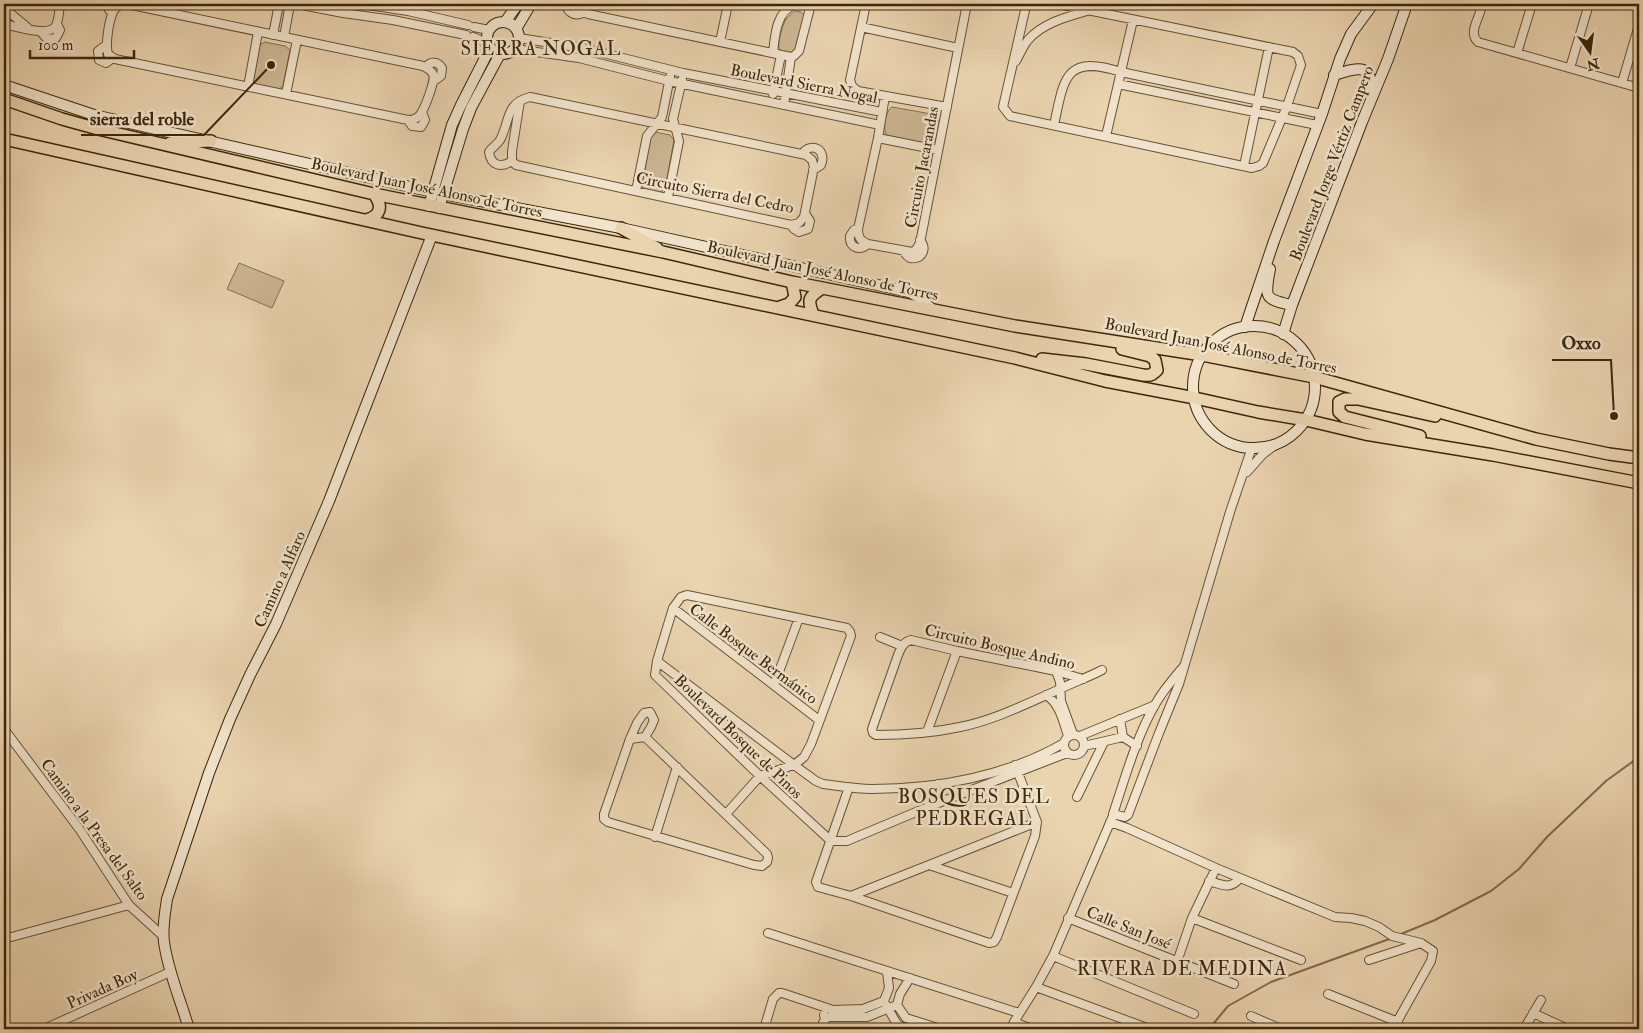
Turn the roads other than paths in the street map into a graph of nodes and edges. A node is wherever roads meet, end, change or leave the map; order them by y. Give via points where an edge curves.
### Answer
1 (60, 4) edge
2 (107, 4) edge
3 (122, 4) edge
4 (127, 4) edge
5 (279, 4) edge
6 (290, 4) edge
7 (297, 4) edge
8 (344, 4) edge
9 (362, 4) edge
10 (518, 4) edge
11 (531, 4) edge
12 (566, 4) edge
13 (576, 4) edge
14 (728, 4) edge
15 (795, 4) edge
16 (811, 4) edge
17 (866, 4) edge
18 (967, 4) edge
19 (1028, 4) edge
20 (1058, 4) edge
21 (1373, 4) edge
22 (1407, 4) edge
23 (1482, 4) edge
24 (1532, 4) edge
25 (1589, 4) edge
26 (332, 7) edge
27 (4, 8) edge
28 (1089, 10) junction
29 (113, 12) junction
30 (584, 12) junction
31 (342, 14) junction
32 (1133, 20) junction
33 (506, 22) junction
34 (4, 24) edge
35 (1639, 26) edge
36 (861, 27) junction
37 (30, 29) junction
38 (489, 30) junction
39 (258, 32) junction
40 (518, 34) junction
41 (273, 35) junction
42 (284, 37) junction
43 (297, 40) junction
44 (720, 42) junction
45 (489, 46) junction
46 (1269, 47) junction
47 (958, 48) junction
48 (515, 49) junction
49 (772, 53) junction
50 (1517, 53) junction
51 (500, 54) junction
52 (781, 55) junction
53 (791, 57) junction
54 (1012, 66) junction
55 (1570, 68) junction
56 (671, 70) junction
57 (1121, 72) junction
58 (683, 73) junction
59 (1334, 75) junction
60 (669, 81) junction
61 (681, 83) junction
62 (1118, 84) junction
63 (1622, 84) junction
64 (4, 85) edge
65 (248, 87) junction
66 (1639, 88) edge
67 (774, 91) junction
68 (785, 93) junction
69 (286, 94) junction
70 (885, 96) junction
71 (4, 99) edge
72 (520, 101) junction
73 (1258, 101) junction
74 (771, 102) junction
75 (835, 103) junction
76 (1370, 103) junction
77 (784, 104) junction
78 (852, 106) junction
79 (1287, 106) junction
80 (947, 108) junction
81 (882, 112) junction
82 (1255, 113) junction
83 (1322, 114) junction
84 (832, 115) junction
85 (850, 118) junction
86 (1282, 118) junction
87 (656, 123) junction
88 (880, 125) junction
89 (1054, 125) junction
90 (1317, 125) junction
91 (676, 128) junction
92 (1106, 136) junction
93 (878, 138) junction
94 (4, 139) edge
95 (211, 141) junction
96 (155, 143) junction
97 (938, 150) junction
98 (512, 161) junction
99 (1244, 166) junction
100 (636, 191) junction
101 (433, 192) junction
102 (374, 194) junction
103 (444, 194) junction
104 (668, 198) junction
105 (434, 207) junction
106 (366, 220) junction
107 (621, 228) junction
108 (432, 235) junction
109 (1274, 241) junction
110 (663, 252) junction
111 (792, 282) junction
112 (822, 288) junction
113 (1292, 305) junction
114 (780, 307) junction
115 (933, 310) junction
116 (813, 314) junction
117 (1245, 327) junction
118 (1069, 334) junction
119 (1283, 334) junction
120 (1202, 355) junction
121 (1015, 358) junction
122 (1314, 377) junction
123 (1195, 398) junction
124 (1306, 420) junction
125 (1474, 421) junction
126 (1274, 446) junction
127 (1252, 447) junction
128 (1466, 451) junction
129 (1639, 458) edge
130 (1241, 480) junction
131 (1639, 483) edge
132 (673, 608) junction
133 (800, 618) junction
134 (880, 637) dead end
135 (902, 646) junction
136 (957, 652) junction
137 (657, 661) junction
138 (1184, 666) junction
139 (1102, 670) dead end
140 (1056, 671) junction
141 (1083, 679) junction
142 (774, 685) junction
143 (1061, 688) junction
144 (1046, 695) junction
145 (707, 700) junction
146 (1155, 705) junction
147 (696, 714) junction
148 (1120, 719) junction
149 (819, 720) junction
150 (4, 729) edge
151 (927, 732) junction
152 (644, 737) junction
153 (1071, 737) junction
154 (1123, 737) junction
155 (630, 738) junction
156 (1104, 742) junction
157 (1084, 746) junction
158 (1137, 746) junction
159 (1067, 753) junction
160 (1080, 754) junction
161 (1093, 764) junction
162 (794, 765) junction
163 (677, 767) junction
164 (1017, 769) junction
165 (760, 776) junction
166 (938, 784) junction
167 (923, 786) junction
168 (849, 787) junction
169 (1077, 797) dead end
170 (946, 800) junction
171 (928, 807) junction
172 (726, 814) junction
173 (1113, 814) junction
174 (1037, 822) junction
175 (1110, 822) junction
176 (655, 837) junction
177 (831, 841) junction
178 (929, 865) junction
179 (1216, 868) junction
180 (1240, 878) junction
181 (1209, 881) junction
182 (1013, 893) junction
183 (851, 896) junction
184 (129, 905) junction
185 (1068, 918) junction
186 (1192, 918) junction
187 (768, 933) dead end
188 (164, 937) junction
189 (4, 939) edge
190 (1421, 943) junction
191 (1054, 956) junction
192 (1301, 960) dead end
193 (1369, 960) dead end
194 (1177, 962) junction
195 (170, 972) junction
196 (887, 972) junction
197 (910, 978) junction
198 (1234, 984) dead end
199 (1036, 987) junction
200 (1328, 994) dead end
201 (1541, 1000) dead end
202 (884, 1001) junction
203 (897, 1005) junction
204 (822, 1006) junction
205 (888, 1009) junction
206 (1019, 1013) junction
207 (1533, 1013) junction
208 (1194, 1014) dead end
209 (1251, 1016) dead end
210 (825, 1019) junction
211 (1398, 1022) junction
212 (1012, 1025) edge
213 (44, 1029) edge
214 (189, 1029) edge
215 (764, 1029) edge
216 (820, 1029) edge
217 (906, 1029) edge
218 (941, 1029) edge
219 (1032, 1029) edge
220 (1150, 1029) edge
221 (1281, 1029) edge
222 (1393, 1029) edge
223 (1524, 1029) edge
224 (1568, 1029) edge

1 - 37 street via 57,24 50,30
2 - 29 street
3 - 29 street
4 - 39 street
5 - 41 street
6 - 42 street
7 - 26 street
8 - 31 street
9 - 38 street
10 - 33 street
11 - 40 street
12 - 30 street via 573,14
13 - 30 street
14 - 44 street
15 - 49 street via 789,6 778,22
16 - 53 street via 799,51
17 - 36 street
18 - 47 street, Circuito Jacarandas
19 - 54 street
20 - 28 street
21 - 59 street, Boulevard Jorge Vértiz Campero via 1351,34
22 - 76 street, Boulevard Jorge Vértiz Campero
23 - 50 street via 1473,31 1475,39
24 - 50 street
25 - 55 street
26 - 31 street
27 - 37 street
28 - 32 street
28 - 54 street via 1064,17 1039,30 1028,40
29 - 65 street via 106,45 108,54 113,58
30 - 44 street
31 - 45 street via 393,20 469,36
32 - 46 street
32 - 57 street
33 - 38 street
33 - 40 street
34 - 37 street
35 - 63 street
36 - 47 street
36 - 70 street via 851,84 858,91
38 - 45 street
39 - 41 street
39 - 65 street
40 - 48 street
40 - 56 street, Boulevard Sierra Nogal
41 - 42 street
42 - 43 street
43 - 69 street
43 - 69 street via 426,67 433,74 434,81 422,112 408,120
44 - 49 street
45 - 51 street
45 - 101 street via 452,125
46 - 73 street
46 - 79 street via 1293,52 1301,65
47 - 80 street, Circuito Jacarandas
48 - 51 street via 508,54
48 - 60 street, Boulevard Sierra Nogal via 579,58
49 - 52 street
50 - 55 street
51 - 103 street via 471,108
52 - 53 street
52 - 67 street
53 - 68 street
54 - 89 street via 1003,107 1006,112 1010,116
55 - 63 street
56 - 58 street, Boulevard Sierra Nogal
56 - 60 street
57 - 62 street
57 - 73 street
57 - 89 street via 1097,66 1073,70 1065,82
58 - 61 street
58 - 67 street, Boulevard Sierra Nogal
59 - 76 street via 1356,68 1366,72 1371,81
59 - 83 street, Boulevard Jorge Vértiz Campero
60 - 61 street, Boulevard Sierra Nogal
60 - 87 street via 662,117
61 - 74 street, Boulevard Sierra Nogal
61 - 91 street via 673,119
62 - 82 street
62 - 92 street
63 - 66 street
64 - 95 street via 82,112
65 - 69 street
67 - 68 street, Boulevard Sierra Nogal
67 - 74 street
68 - 75 street, Boulevard Sierra Nogal
68 - 77 street
70 - 80 street
70 - 81 street
71 - 96 main road, Boulevard Juan José Alonso de Torres via 62,119
72 - 87 street, Circuito Sierra del Cedro via 534,97
72 - 98 street
72 - 98 street, Circuito Sierra del Cedro via 511,110 498,143 489,152 498,166
73 - 79 street
73 - 82 street
74 - 77 street, Boulevard Sierra Nogal
75 - 78 street, Boulevard Sierra Nogal
75 - 84 street
76 - 113 street, Boulevard Jorge Vértiz Campero
77 - 84 street, Boulevard Sierra Nogal
78 - 81 street, Boulevard Sierra Nogal
78 - 85 street
79 - 83 street
79 - 86 street
80 - 97 street, Circuito Jacarandas
81 - 88 street, Boulevard Sierra Nogal
82 - 86 street
82 - 99 street
83 - 90 street, Boulevard Jorge Vértiz Campero
84 - 85 street, Boulevard Sierra Nogal
85 - 88 street, Boulevard Sierra Nogal
86 - 90 street
86 - 99 street via 1263,163 1252,168
87 - 91 street, Circuito Sierra del Cedro
87 - 100 street via 648,136
88 - 93 street, Circuito Jacarandas
89 - 92 street
90 - 109 street, Boulevard Jorge Vértiz Campero
91 - 104 street via 679,141
91 - 104 street, Circuito Sierra del Cedro via 802,154 812,160 813,170 805,213 800,222 792,225
92 - 99 street
93 - 97 street
93 - 97 street, Circuito Jacarandas via 858,229 860,238 868,244 916,250
94 - 106 main road
95 - 96 main road
95 - 101 street
96 - 102 main road, Boulevard Juan José Alonso de Torres
98 - 100 street, Circuito Sierra del Cedro via 516,165
100 - 104 street, Circuito Sierra del Cedro
101 - 103 street
101 - 105 street
102 - 105 main road, Boulevard Juan José Alonso de Torres
102 - 106 main road via 380,209 372,219
103 - 105 street
103 - 107 street
105 - 110 main road, Boulevard Juan José Alonso de Torres
106 - 108 main road
107 - 110 main road
107 - 115 street via 909,292
108 - 114 main road
108 - 188 street, Camino a Alfaro via 329,501 276,624 234,710 209,773 167,899
109 - 113 street via 1267,295 1270,299
109 - 117 street, Boulevard Jorge Vértiz Campero
110 - 111 main road, Boulevard Juan José Alonso de Torres
111 - 112 main road, Boulevard Juan José Alonso de Torres
111 - 114 main road via 795,297
112 - 115 main road, Boulevard Juan José Alonso de Torres
112 - 116 main road via 810,300
113 - 119 street, Boulevard Jorge Vértiz Campero
114 - 116 main road
115 - 118 main road, Boulevard Juan José Alonso de Torres
116 - 121 main road
117 - 119 street via 1267,328
117 - 120 street via 1219,338
118 - 120 main road, Boulevard Juan José Alonso de Torres
118 - 121 main road via 1150,356 1155,360 1156,370 1149,376 1143,376 1061,360
119 - 122 street via 1302,350
120 - 122 main road, Boulevard Juan José Alonso de Torres
120 - 123 street via 1193,375
121 - 123 main road via 1105,382
122 - 124 street via 1314,398
122 - 125 main road, Boulevard Juan José Alonso de Torres
123 - 124 main road
123 - 127 street via 1199,411 1215,432 1238,445
124 - 126 street via 1292,436
124 - 128 main road
125 - 128 main road via 1358,399 1345,399 1338,405 1339,412 1345,417 1440,441
125 - 129 main road, Boulevard Juan José Alonso de Torres via 1536,438
126 - 127 street
126 - 130 street
127 - 130 street
128 - 131 main road
130 - 138 street
132 - 133 street via 681,596 687,595
132 - 137 street
132 - 142 street, Calle Bosque Bermánico
133 - 142 street
133 - 149 street via 847,628 851,636
134 - 135 street, Circuito Bosque Andino
135 - 136 street, Circuito Bosque Andino via 912,640
135 - 151 street, Circuito Bosque Andino via 873,733 906,735
136 - 140 street, Circuito Bosque Andino
136 - 151 street
137 - 145 street, Boulevard Bosque de Pinos
137 - 147 street, Boulevard Bosque de Pinos via 655,675
138 - 146 street
138 - 173 street via 1128,815
139 - 141 street
140 - 141 street, Circuito Bosque Andino
140 - 143 street
141 - 143 street, Circuito Bosque Andino
142 - 149 street, Calle Bosque Bermánico
143 - 144 street, Circuito Bosque Andino
143 - 153 street, Circuito Bosque Andino via 1061,701
144 - 151 street, Circuito Bosque Andino via 981,721
144 - 153 street via 1058,706
145 - 147 street
145 - 162 street, Boulevard Bosque de Pinos
146 - 148 street, Boulevard Bosque de Pinos
146 - 158 street
147 - 165 street, Boulevard Bosque de Pinos
148 - 153 street, Boulevard Bosque de Pinos
148 - 154 street
149 - 162 street via 804,758
150 - 184 street, Camino a la Presa del Salto via 80,830
152 - 155 street
152 - 155 street via 654,720 650,712 640,717
152 - 163 street
153 - 157 street via 1082,738
153 - 159 street via 1064,748
153 - 164 street, Boulevard Bosque de Pinos
154 - 156 street
154 - 158 street
155 - 176 street via 604,819
156 - 157 street
156 - 161 street
157 - 160 street
158 - 173 street
159 - 160 street
159 - 164 street, Boulevard Bosque de Pinos
160 - 161 street
161 - 169 street
162 - 165 street
162 - 168 street, Boulevard Bosque de Pinos via 816,782
163 - 172 street
163 - 176 street
164 - 166 street, Boulevard Bosque de Pinos
164 - 170 street, Boulevard Bosque de Pinos
164 - 174 street
165 - 172 street
165 - 177 street, Boulevard Bosque de Pinos
166 - 167 street, Boulevard Bosque de Pinos
166 - 170 street via 936,795
167 - 168 street, Boulevard Bosque de Pinos
167 - 171 street via 930,801
168 - 177 street
170 - 171 street, Boulevard Bosque de Pinos
171 - 177 street, Boulevard Bosque de Pinos via 847,841
172 - 176 street via 767,854 767,862 762,866
173 - 175 street
174 - 178 street
174 - 182 street via 1035,836
175 - 179 street
175 - 185 street
177 - 183 street via 816,885
178 - 182 street
178 - 183 street
179 - 180 street
179 - 181 street
180 - 181 street via 1230,886
180 - 190 street via 1335,917 1365,921 1392,936
181 - 186 street
182 - 183 street via 994,942
184 - 188 street, Camino a la Presa del Salto
184 - 189 street
185 - 191 street
185 - 194 street, Calle San José
186 - 192 street
186 - 194 street
187 - 196 street
188 - 195 street
190 - 193 street
190 - 211 street via 1433,951 1431,961
191 - 199 street
191 - 208 street
194 - 198 street, Calle San José
195 - 213 street, Privada Boy
195 - 214 street
196 - 197 street
196 - 202 street via 888,988
197 - 203 street
197 - 206 street
199 - 206 street
199 - 220 street
200 - 211 street
201 - 207 street
202 - 204 street via 863,1009 837,1010
202 - 205 street
203 - 205 street
203 - 218 street via 906,1018
204 - 210 street
204 - 215 street via 778,994 773,999
205 - 210 street via 867,1017
205 - 217 street via 896,1024
206 - 212 street
207 - 223 street
207 - 224 street
209 - 221 street
210 - 216 street
211 - 222 street
212 - 219 street

